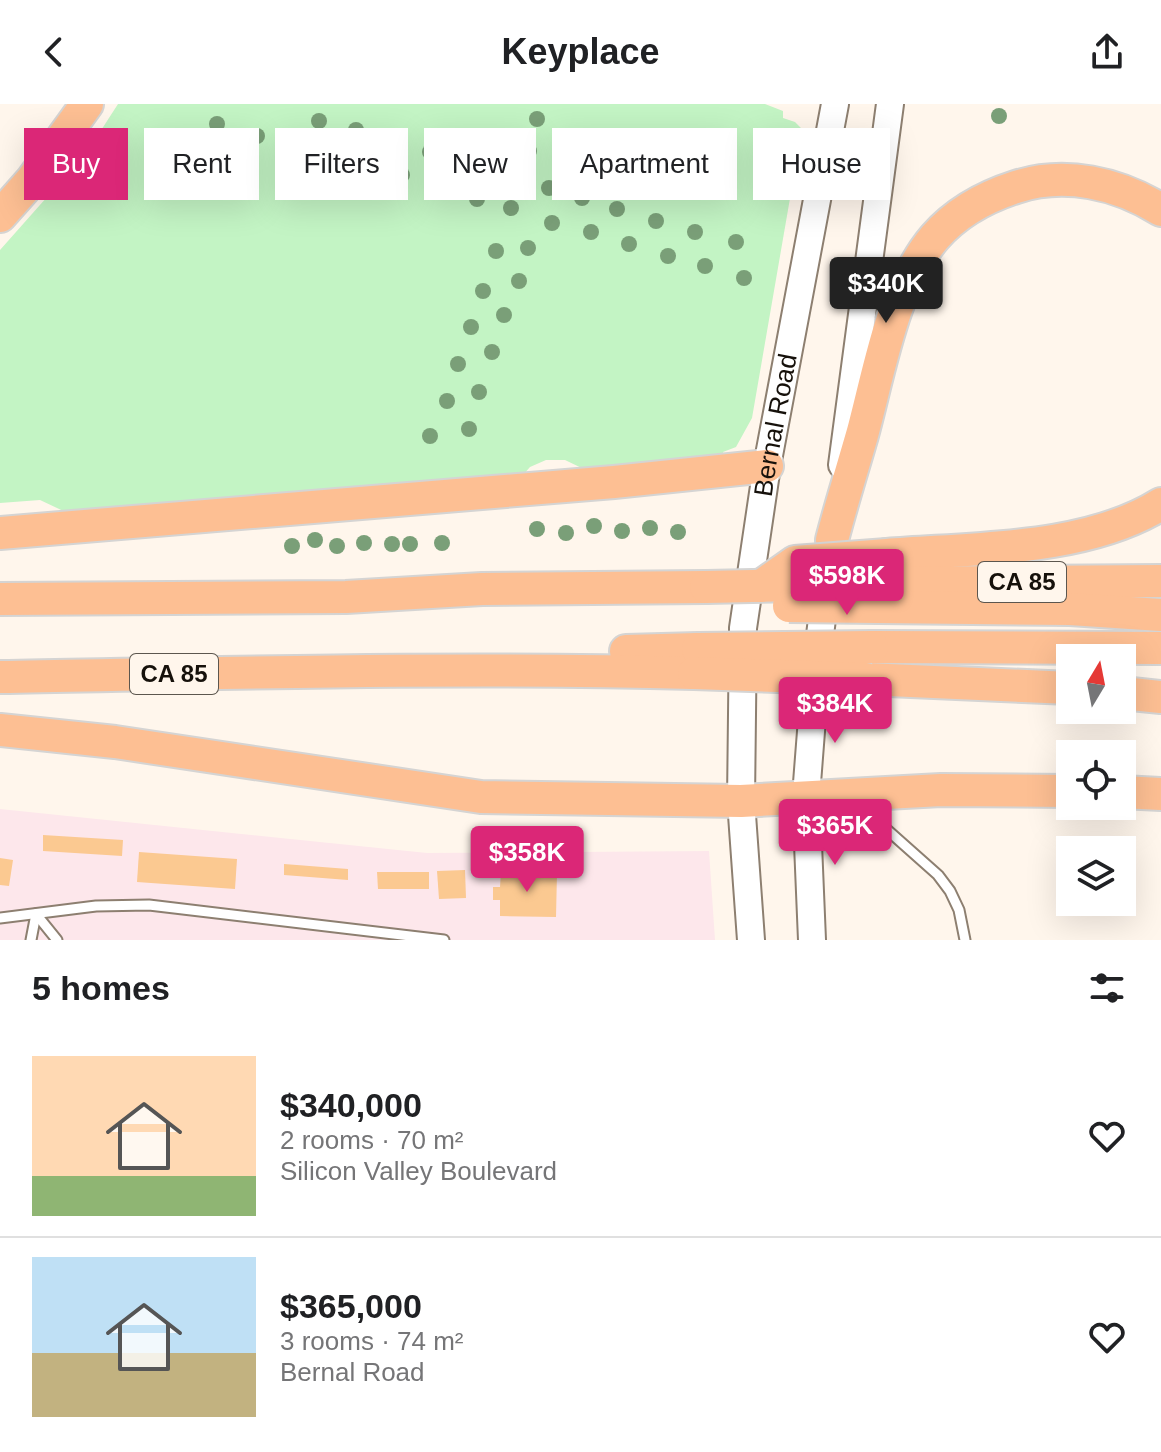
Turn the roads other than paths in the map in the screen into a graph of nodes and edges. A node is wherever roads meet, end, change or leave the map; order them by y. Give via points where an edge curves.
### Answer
1 (87, 104) edge
2 (835, 104) edge
3 (890, 104) edge
4 (1161, 210) edge
5 (0, 216) edge
6 (767, 466) junction
7 (1161, 504) edge
8 (0, 533) edge
9 (832, 540) junction
10 (1161, 581) edge
11 (883, 582) junction
12 (705, 596) junction
13 (0, 599) edge
14 (1161, 615) edge
15 (1161, 648) edge
16 (696, 661) junction
17 (0, 677) edge
18 (1056, 687) edge
19 (1136, 694) edge
20 (1161, 697) edge
21 (0, 730) edge
22 (1056, 791) edge
23 (1136, 793) edge
24 (1161, 794) edge
25 (855, 795) junction
26 (806, 796) junction
27 (741, 801) junction
28 (36, 914) junction
29 (0, 918) edge
30 (31, 940) edge
31 (57, 940) edge
32 (444, 940) edge
33 (751, 940) edge
34 (812, 940) edge
35 (965, 940) edge

1 - 5 highway
2 - 6 main road, Bernal Road
3 - 9 main road
4 - 9 highway via 1104,184 1031,182 971,206 934,238 914,269 887,335
6 - 8 highway
6 - 27 main road, Bernal Road via 743,628
7 - 11 highway via 1091,535 992,547
9 - 26 main road
10 - 11 highway, CA 85
11 - 12 highway, bridge
11 - 12 highway, CA 85, bridge via 761,586
11 - 14 highway via 1070,609
12 - 13 highway via 653,587 346,597
15 - 16 highway, bridge via 872,647
16 - 17 highway, CA 85 via 566,670
16 - 18 highway, CA 85, bridge via 866,679
19 - 20 highway
21 - 27 highway via 481,797
22 - 25 highway
23 - 24 highway
25 - 26 highway
25 - 35 lane via 938,875 959,910
26 - 27 highway
26 - 34 main road
27 - 33 main road, Bernal Road
28 - 29 lane
28 - 30 lane
28 - 31 lane
28 - 32 lane via 149,905

